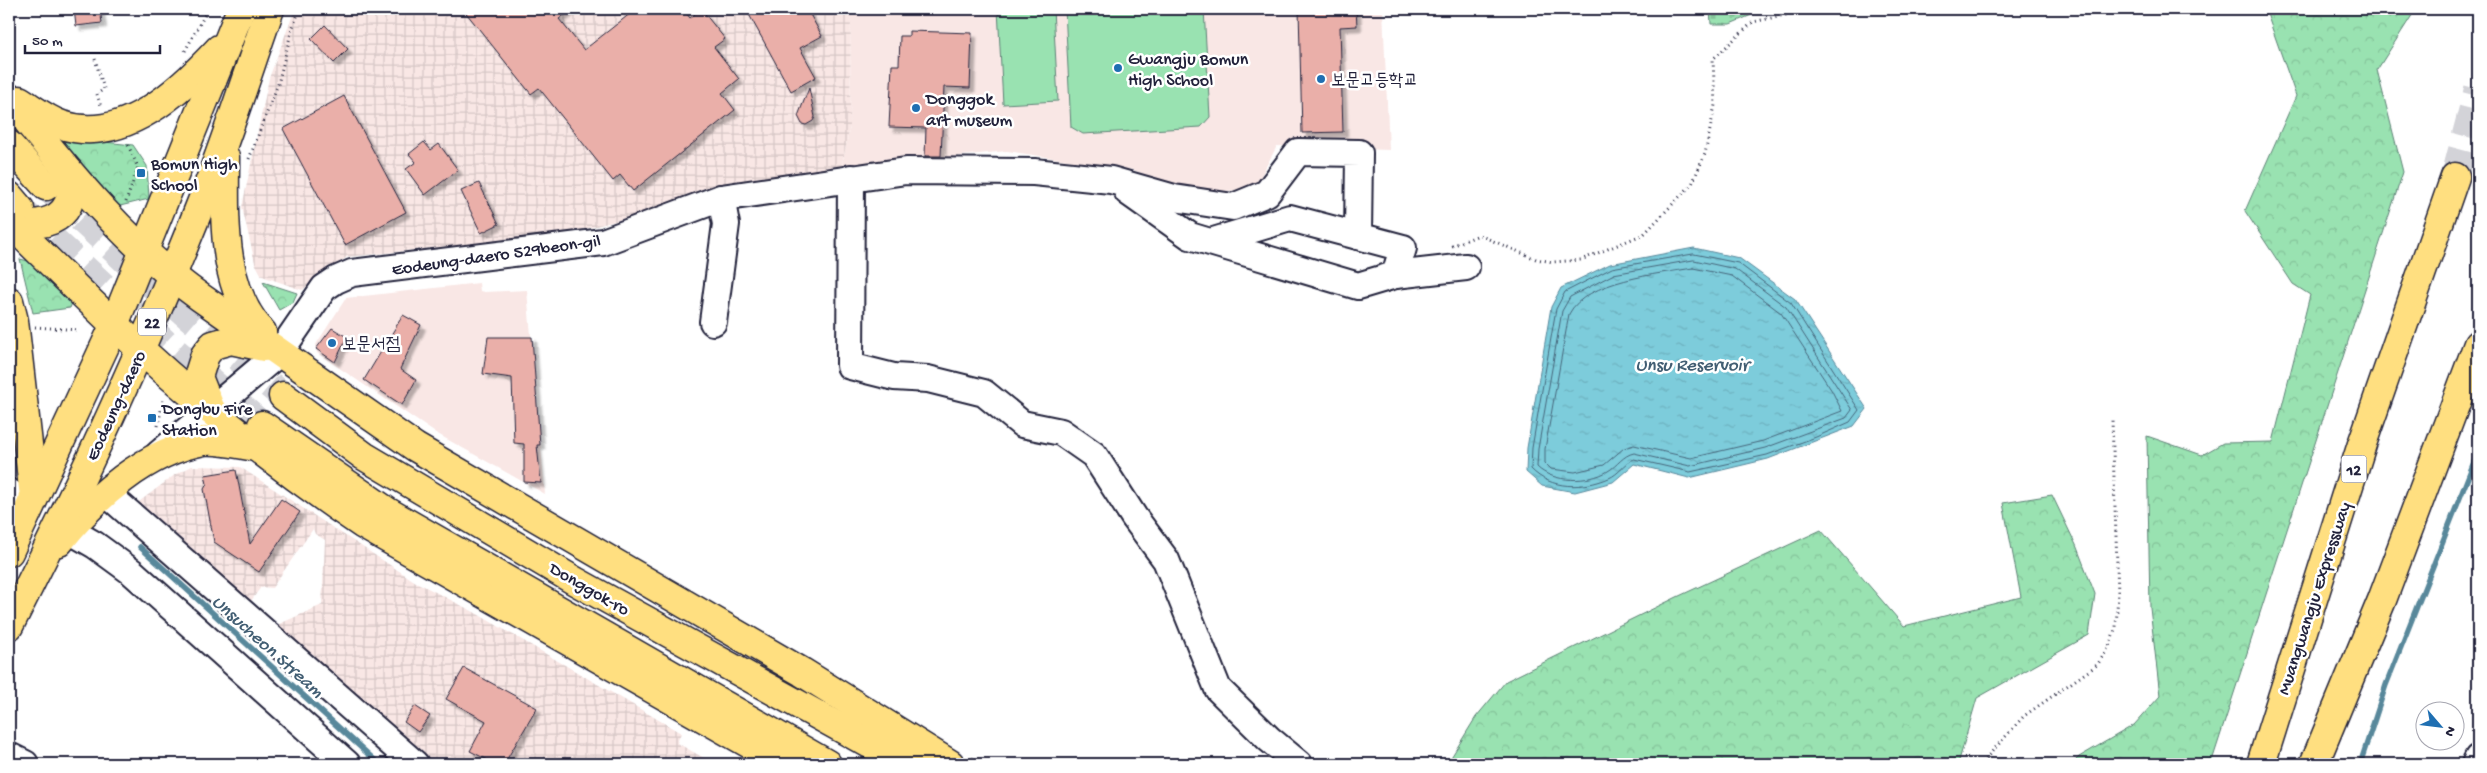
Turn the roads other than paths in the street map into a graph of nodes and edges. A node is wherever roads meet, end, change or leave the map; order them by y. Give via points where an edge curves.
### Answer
1 (241, 9) edge
2 (270, 9) edge
3 (229, 39) junction
4 (9, 92) edge
5 (9, 98) edge
6 (224, 137) junction
7 (9, 145) edge
8 (69, 172) junction
9 (2455, 177) tunnel mouth
10 (851, 178) junction
11 (1112, 180) junction
12 (46, 186) tunnel mouth
13 (721, 198) junction
14 (12, 212) edge
15 (1358, 236) junction
16 (1210, 242) junction
17 (145, 251) junction
18 (1466, 267) dead end
19 (171, 276) junction
20 (1395, 276) junction
21 (9, 301) edge
22 (713, 322) dead end
23 (114, 324) junction
24 (2478, 344) edge
25 (140, 349) junction
26 (280, 352) junction
27 (283, 396) tunnel mouth
28 (211, 411) junction
29 (260, 436) junction
30 (157, 456) junction
31 (106, 493) junction
32 (24, 499) edge
33 (68, 530) junction
34 (9, 552) edge
35 (38, 568) junction
36 (9, 626) edge
37 (2279, 706) junction
38 (2332, 717) junction
39 (9, 756) edge
40 (2478, 758) edge
41 (957, 759) edge
42 (25, 764) edge
43 (347, 764) edge
44 (415, 764) edge
45 (785, 764) edge
46 (827, 764) edge
47 (906, 764) edge
48 (1299, 764) edge
49 (2248, 764) edge
50 (2260, 764) edge
51 (2314, 764) edge
52 (2327, 764) edge
53 (2475, 764) edge

1 - 3 main road, Eodeung-daero / 22
2 - 6 main road, Eodeung-daero / 22
3 - 4 main road via 200,70 154,108 106,127 62,125
3 - 17 main road, Eodeung-daero / 22
5 - 8 main road
6 - 19 main road, Eodeung-daero / 22
6 - 26 main road via 232,280 240,301 257,328
7 - 12 main road
8 - 14 main road via 71,197 56,217 46,224 33,226
8 - 17 main road
9 - 37 main road, Muangwangju Expressway / 12 via 2362,444
10 - 11 street, Eodeung-daero 529beon-gil via 906,171 1034,172
10 - 13 street, Eodeung-daero 529beon-gil
10 - 48 street via 850,366 894,377 928,379 984,393 1022,424 1061,432 1094,455 1166,560 1218,689
11 - 15 street, Eodeung-daero 529beon-gil via 1174,198 1233,207 1267,193 1298,152 1359,153
11 - 16 street via 1190,236
13 - 22 street via 726,224
13 - 26 street, Eodeung-daero 529beon-gil via 603,242 352,273 324,288
14 - 23 main road
15 - 16 street via 1290,218
15 - 20 street via 1403,248
16 - 20 street via 1358,286
17 - 19 main road
17 - 23 main road, Eodeung-daero / 22
18 - 20 street
19 - 25 main road, Eodeung-daero / 22
19 - 26 main road
21 - 32 main road via 14,322
23 - 25 main road
23 - 32 main road, Eodeung-daero / 22
24 - 38 main road via 2382,600
25 - 28 main road
25 - 35 main road, Eodeung-daero / 22
26 - 28 street, Eodeung-daero 529beon-gil
26 - 28 main road via 231,340 213,345 205,355 198,377
26 - 41 main road via 415,447
27 - 47 main road, Donggok-ro via 364,456 575,581
28 - 29 main road
28 - 30 street, Eodeung-daero 529beon-gil
29 - 30 main road via 205,441
29 - 45 main road via 308,487 362,524
29 - 46 main road, Donggok-ro
30 - 31 main road
31 - 33 main road
31 - 44 street
32 - 34 main road, Eodeung-daero / 22
33 - 35 main road
33 - 43 street via 132,572
35 - 36 main road, Eodeung-daero / 22
37 - 49 main road
37 - 50 main road, Muangwangju Expressway / 12
38 - 51 main road
38 - 52 main road
39 - 42 street
40 - 53 street

